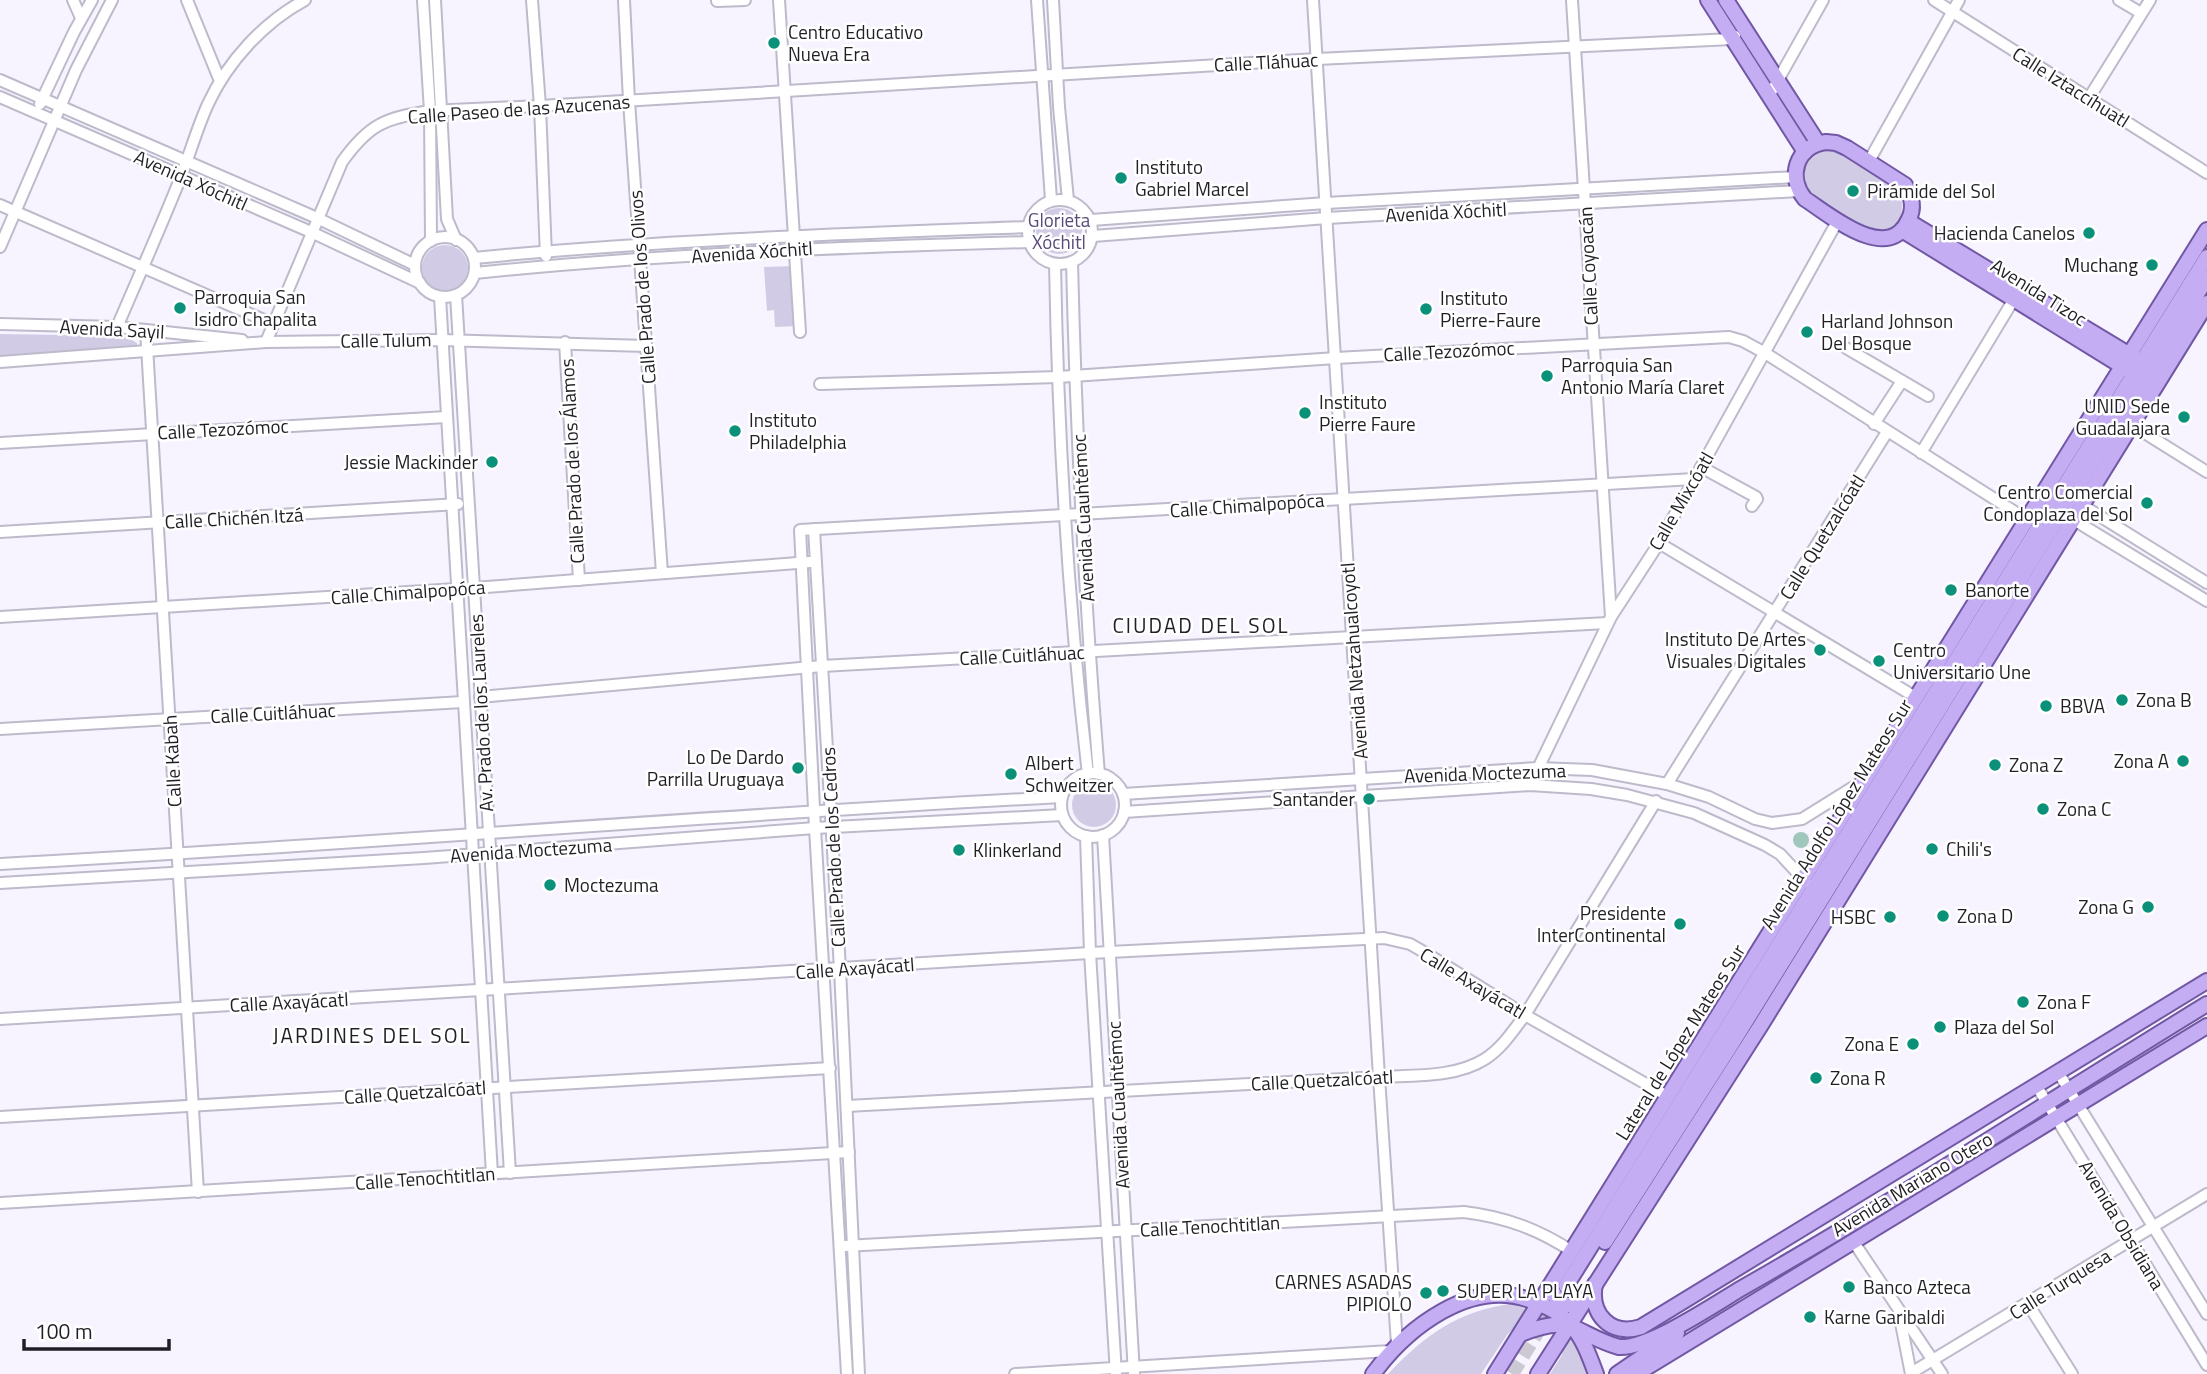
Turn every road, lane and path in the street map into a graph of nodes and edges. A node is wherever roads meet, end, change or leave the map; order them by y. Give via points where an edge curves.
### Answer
1 (74, 0) edge
2 (92, 0) edge
3 (112, 0) edge
4 (187, 0) edge
5 (305, 0) edge
6 (423, 0) edge
7 (435, 0) edge
8 (533, 0) edge
9 (624, 0) edge
10 (745, 0) edge
11 (779, 0) edge
12 (1037, 0) edge
13 (1053, 0) edge
14 (1313, 0) edge
15 (1572, 0) edge
16 (1708, 0) edge
17 (1726, 0) edge
18 (1822, 0) edge
19 (1934, 0) edge
20 (1959, 0) edge
21 (2119, 0) edge
22 (2150, 0) edge
23 (717, 1) edge
24 (1952, 11) junction
25 (2141, 13) junction
26 (81, 18) junction
27 (1745, 29) junction
28 (1732, 39) junction
29 (1574, 45) junction
30 (1317, 60) junction
31 (1057, 75) junction
32 (1041, 76) junction
33 (0, 80) edge
34 (1778, 80) junction
35 (220, 82) junction
36 (785, 91) junction
37 (1769, 96) junction
38 (0, 97) edge
39 (2089, 98) junction
40 (43, 99) junction
41 (629, 101) junction
42 (540, 106) junction
43 (60, 107) junction
44 (435, 111) junction
45 (37, 113) junction
46 (54, 120) junction
47 (1818, 143) junction
48 (1805, 152) junction
49 (186, 161) junction
50 (1869, 161) junction
51 (2207, 173) edge
52 (181, 176) junction
53 (1797, 184) junction
54 (1583, 189) junction
55 (1068, 200) junction
56 (1051, 201) junction
57 (1326, 203) junction
58 (1584, 204) junction
59 (0, 205) edge
60 (15, 211) junction
61 (317, 219) junction
62 (1327, 219) junction
63 (1091, 220) junction
64 (1838, 220) junction
65 (1905, 226) junction
66 (1028, 227) junction
67 (2207, 230) edge
68 (311, 232) junction
69 (795, 235) junction
70 (1093, 236) junction
71 (456, 240) junction
72 (431, 241) junction
73 (1030, 242) junction
74 (639, 246) junction
75 (0, 247) edge
76 (796, 249) junction
77 (546, 251) junction
78 (2207, 257) edge
79 (474, 258) junction
80 (640, 260) junction
81 (1072, 262) junction
82 (1055, 264) junction
83 (415, 265) junction
84 (547, 265) junction
85 (143, 267) junction
86 (475, 273) junction
87 (2207, 278) edge
88 (419, 283) junction
89 (456, 295) junction
90 (440, 297) junction
91 (2014, 299) junction
92 (2207, 303) edge
93 (2035, 305) junction
94 (0, 324) edge
95 (273, 324) junction
96 (117, 327) junction
97 (146, 330) junction
98 (800, 332) dead end
99 (441, 340) junction
100 (458, 340) junction
101 (266, 342) junction
102 (565, 342) junction
103 (1592, 343) junction
104 (646, 345) junction
105 (1846, 348) dead end
106 (148, 353) junction
107 (1765, 353) junction
108 (1335, 358) junction
109 (0, 362) edge
110 (2143, 371) junction
111 (1075, 376) junction
112 (1058, 377) junction
113 (1902, 381) junction
114 (820, 384) dead end
115 (1928, 396) dead end
116 (447, 417) junction
117 (1874, 424) junction
118 (2132, 425) junction
119 (1887, 432) junction
120 (152, 433) junction
121 (0, 443) edge
122 (1921, 453) junction
123 (1701, 467) junction
124 (2207, 472) edge
125 (1694, 479) junction
126 (1601, 483) junction
127 (1344, 499) junction
128 (468, 504) junction
129 (452, 505) junction
130 (2082, 505) junction
131 (1752, 506) dead end
132 (2056, 509) junction
133 (1083, 515) junction
134 (1066, 516) junction
135 (2026, 519) junction
136 (158, 523) junction
137 (814, 529) junction
138 (800, 530) joint
139 (0, 532) edge
140 (1659, 543) junction
141 (816, 562) junction
142 (802, 563) junction
143 (662, 573) junction
144 (579, 580) junction
145 (2207, 583) edge
146 (473, 588) junction
147 (457, 589) junction
148 (2207, 601) edge
149 (163, 606) junction
150 (1774, 612) junction
151 (0, 617) edge
152 (1609, 620) junction
153 (1352, 636) junction
154 (1074, 651) junction
155 (1090, 651) junction
156 (822, 666) junction
157 (808, 667) junction
158 (480, 697) junction
159 (1917, 698) junction
160 (463, 702) junction
161 (170, 718) junction
162 (0, 729) edge
163 (1537, 768) junction
164 (1093, 774) junction
165 (1868, 777) junction
166 (1361, 778) junction
167 (1667, 784) junction
168 (1530, 785) junction
169 (1123, 794) junction
170 (1362, 795) junction
171 (1062, 797) junction
172 (1656, 801) junction
173 (830, 809) junction
174 (815, 810) junction
175 (1124, 811) junction
176 (1062, 815) junction
177 (831, 827) junction
178 (815, 828) junction
179 (488, 834) junction
180 (472, 835) junction
181 (1103, 835) junction
182 (1086, 836) junction
183 (489, 853) junction
184 (178, 854) junction
185 (473, 854) junction
186 (0, 864) edge
187 (179, 873) junction
188 (0, 883) edge
189 (1820, 890) junction
190 (1371, 937) junction
191 (1109, 952) junction
192 (1090, 953) junction
193 (840, 969) junction
194 (823, 970) junction
195 (2207, 981) edge
196 (498, 990) junction
197 (481, 991) junction
198 (2207, 1004) edge
199 (187, 1008) junction
200 (1525, 1014) junction
201 (0, 1019) edge
202 (2207, 1026) edge
203 (830, 1068) junction
204 (2058, 1072) junction
205 (1379, 1077) junction
206 (2036, 1085) junction
207 (504, 1087) junction
208 (487, 1088) junction
209 (2068, 1089) junction
210 (1100, 1093) junction
211 (1118, 1093) junction
212 (1669, 1097) junction
213 (2046, 1102) junction
214 (847, 1105) junction
215 (2079, 1105) junction
216 (193, 1106) junction
217 (0, 1117) edge
218 (2056, 1118) junction
219 (849, 1152) junction
220 (834, 1153) junction
221 (1969, 1172) junction
222 (510, 1173) junction
223 (492, 1174) junction
224 (1930, 1175) junction
225 (198, 1192) junction
226 (2207, 1194) edge
227 (0, 1203) edge
228 (1388, 1216) junction
229 (2153, 1227) junction
230 (1126, 1231) junction
231 (1108, 1232) junction
232 (2131, 1240) junction
233 (1853, 1241) junction
234 (839, 1246) junction
235 (853, 1246) junction
236 (1813, 1247) junction
237 (1573, 1252) junction
238 (1761, 1255) junction
239 (1753, 1282) junction
240 (1595, 1283) junction
241 (1569, 1292) junction
242 (1758, 1301) junction
243 (1540, 1304) junction
244 (2028, 1304) junction
245 (1898, 1307) junction
246 (1674, 1308) junction
247 (2207, 1314) edge
248 (1690, 1319) junction
249 (1395, 1321) junction
250 (1571, 1325) junction
251 (1418, 1326) junction
252 (1521, 1334) junction
253 (1646, 1341) junction
254 (1394, 1348) junction
255 (1934, 1362) junction
256 (2207, 1365) edge
257 (1133, 1370) edge
258 (1116, 1371) edge
259 (847, 1374) edge
260 (859, 1374) edge
261 (1015, 1374) edge
262 (1373, 1374) edge
263 (1495, 1374) edge
264 (1538, 1374) edge
265 (1596, 1374) edge
266 (1617, 1374) edge
267 (1636, 1374) edge
268 (1911, 1374) edge
269 (1942, 1374) edge
270 (2072, 1374) edge

1 - 26 street
2 - 26 street
3 - 43 street
4 - 35 street
5 - 35 street via 254,39
6 - 44 street
7 - 44 street
8 - 42 street
9 - 41 street, Calle Prado de los Olivos
10 - 23 street
11 - 36 street
12 - 32 street
13 - 31 street
14 - 30 street, Avenida Netzahualcoyotl
15 - 29 street, Calle Coyoacán
16 - 28 main road
17 - 27 main road
18 - 34 street
19 - 24 street, Calle Iztaccíhuatl
20 - 24 street
21 - 25 street
22 - 25 street
24 - 39 street, Calle Iztaccíhuatl
24 - 50 street
25 - 39 street
26 - 40 street
27 - 28 street
27 - 34 main road
28 - 29 street, Calle Tláhuac
28 - 37 main road
29 - 30 street, Calle Tláhuac
29 - 54 street, Calle Coyoacán
30 - 31 street, Calle Tláhuac
30 - 57 street, Avenida Netzahualcoyotl
31 - 32 street, Calle Tláhuac
31 - 55 street
32 - 36 street, Calle Tláhuac
32 - 56 street
33 - 40 street, Avenida Xóchitl
34 - 37 street
34 - 47 main road
35 - 49 street
36 - 41 street, Calle Paseo de las Azucenas
36 - 69 street
37 - 48 main road
38 - 45 street, Avenida Xóchitl
39 - 51 street, Calle Iztaccíhuatl
40 - 43 street, Avenida Xóchitl
40 - 45 street
41 - 42 street, Calle Paseo de las Azucenas
41 - 74 street, Calle Prado de los Olivos
42 - 44 street, Calle Paseo de las Azucenas
42 - 77 street
43 - 46 street
43 - 49 street, Avenida Xóchitl
44 - 61 street, Calle Paseo de las Azucenas via 389,120 370,129 342,162
44 - 71 street via 447,219
44 - 72 street
45 - 46 street, Avenida Xóchitl
46 - 52 street, Avenida Xóchitl
46 - 60 street
47 - 48 main road
47 - 50 main road via 1836,143
48 - 53 main road via 1795,168
49 - 52 street
49 - 61 street, Avenida Xóchitl
50 - 65 main road via 1905,185 1910,194 1912,206
52 - 68 street, Avenida Xóchitl
52 - 85 street
53 - 54 street, Avenida Xóchitl
53 - 58 street, Avenida Xóchitl
53 - 64 main road via 1805,199
54 - 57 street, Avenida Xóchitl
54 - 58 street, Calle Coyoacán
55 - 56 street
55 - 63 street via 1084,209
56 - 66 street via 1033,213
57 - 62 street, Avenida Netzahualcoyotl
57 - 63 street, Avenida Xóchitl
58 - 62 street, Avenida Xóchitl
58 - 103 street, Calle Coyoacán
59 - 60 street
60 - 75 street
60 - 85 street
61 - 68 street, Calle Paseo de las Azucenas
61 - 83 street, Avenida Xóchitl
62 - 70 street, Avenida Xóchitl
62 - 108 street, Avenida Netzahualcoyotl
63 - 70 street
64 - 65 main road via 1874,239 1884,239
64 - 107 street, Calle Mixcóatl
65 - 91 main road, Avenida Tizoc
65 - 93 main road, Avenida Tizoc
66 - 69 street, Avenida Xóchitl
66 - 73 street
67 - 110 main road, Lateral de López Mateos Sur
68 - 88 street, Avenida Xóchitl
68 - 95 street, Calle Paseo de las Azucenas
69 - 74 street, Avenida Xóchitl
69 - 76 street
70 - 81 street via 1086,252
71 - 72 street
71 - 79 street
72 - 83 street
73 - 76 street, Avenida Xóchitl
73 - 82 street via 1039,257
74 - 77 street, Avenida Xóchitl
74 - 80 street, Calle Prado de los Olivos
76 - 80 street, Avenida Xóchitl
76 - 98 street
77 - 79 street, Avenida Xóchitl
77 - 84 street
78 - 110 main road, Avenida Adolfo López Mateos Sur
79 - 86 street
80 - 84 street, Avenida Xóchitl
80 - 104 street, Calle Prado de los Olivos
81 - 82 street
81 - 111 street, Avenida Cuauhtémoc
82 - 112 street, Avenida Cuauhtémoc
83 - 88 street
84 - 86 street, Avenida Xóchitl
85 - 95 street
85 - 96 street
86 - 89 street via 466,289
87 - 110 main road, Avenida Adolfo López Mateos Sur
88 - 90 street
89 - 90 street
89 - 100 street, Av. Prado de los Laureles
90 - 99 street, Av. Prado de los Laureles
91 - 93 main road, Avenida Tizoc
91 - 122 street
92 - 110 main road, Lateral de López Mateos Sur
93 - 110 main road, Avenida Tizoc
94 - 96 street, Avenida Sayil
95 - 101 street, Calle Paseo de las Azucenas
96 - 97 street, Avenida Sayil
97 - 101 street, Avenida Sayil
97 - 106 street, Calle Kabah
99 - 100 street, Calle Tulum
99 - 101 street, Calle Tulum
99 - 116 street, Av. Prado de los Laureles
100 - 102 street, Calle Tulum
100 - 128 street, Av. Prado de los Laureles
101 - 106 street, Calle Tulum
102 - 104 street, Calle Tulum
102 - 144 street, Calle Prado de los Álamos
103 - 107 street, Calle Tezozómoc via 1720,336
103 - 108 street, Calle Tezozómoc
103 - 126 street, Calle Coyoacán
104 - 143 street, Calle Prado de los Olivos
105 - 113 street
106 - 109 street, Calle Tulum
106 - 120 street, Calle Kabah
107 - 117 street, Calle Tezozómoc
107 - 123 street, Calle Mixcóatl
108 - 111 street, Calle Tezozómoc
108 - 127 street, Avenida Netzahualcoyotl
110 - 118 main road, Lateral de López Mateos Sur
110 - 132 main road, Avenida Adolfo López Mateos Sur
111 - 112 street, Calle Tezozómoc
111 - 133 street, Avenida Cuauhtémoc
112 - 114 street, Calle Tezozómoc
112 - 134 street, Avenida Cuauhtémoc
113 - 115 street
113 - 117 street
116 - 120 street, Calle Tezozómoc
116 - 129 street, Av. Prado de los Laureles
117 - 119 street, Calle Tezozómoc
118 - 124 street
118 - 130 main road, Lateral de López Mateos Sur
119 - 122 street, Calle Tezozómoc
119 - 150 street, Calle Quetzalcóatl
120 - 121 street, Calle Tezozómoc
120 - 136 street, Calle Kabah
122 - 135 street, Calle Tezozómoc
123 - 125 street, Calle Mixcóatl
123 - 131 street via 1756,497
125 - 126 street, Calle Chimalpopóca
125 - 140 street, Calle Mixcóatl
126 - 127 street, Calle Chimalpopóca
126 - 152 street, Calle Coyoacán
127 - 133 street, Calle Chimalpopóca
127 - 153 street, Avenida Netzahualcoyotl
128 - 129 street, Calle Chichén Itzá
128 - 146 street, Av. Prado de los Laureles
129 - 136 street, Calle Chichén Itzá
129 - 147 street, Av. Prado de los Laureles
130 - 132 main road, Lateral de López Mateos Sur
130 - 145 street
132 - 135 main road, Lateral de López Mateos Sur
132 - 148 street
132 - 189 main road, Avenida Adolfo López Mateos Sur
133 - 134 street, Calle Chimalpopóca
133 - 155 street, Avenida Cuauhtémoc
134 - 137 street, Calle Chimalpopóca
134 - 154 street, Avenida Cuauhtémoc
135 - 159 main road, Lateral de López Mateos Sur
136 - 139 street, Calle Chichén Itzá
136 - 149 street, Calle Kabah
137 - 138 street, Calle Chimalpopóca
137 - 141 street, Calle Prado de los Cedros
138 - 142 street, Calle Prado de los Cedros
140 - 150 street
140 - 152 street, Calle Mixcóatl
141 - 142 street, Calle Chimalpopóca
141 - 156 street, Calle Prado de los Cedros
142 - 143 street, Calle Chimalpopóca
142 - 157 street, Calle Prado de los Cedros
143 - 144 street, Calle Chimalpopóca
144 - 146 street, Calle Chimalpopóca
146 - 147 street, Calle Chimalpopóca
146 - 158 street, Av. Prado de los Laureles
147 - 149 street, Calle Chimalpopóca
147 - 160 street, Av. Prado de los Laureles
149 - 151 street, Calle Chimalpopóca
149 - 161 street, Calle Kabah
150 - 159 street
150 - 167 street, Calle Quetzalcóatl
152 - 153 street, Calle Cuitláhuac
152 - 163 street, Calle Mixcóatl
153 - 155 street, Calle Cuitláhuac
153 - 166 street, Avenida Netzahualcoyotl
154 - 155 street, Calle Cuitláhuac
154 - 156 street, Calle Cuitláhuac
154 - 164 street, Avenida Cuauhtémoc
155 - 164 street, Avenida Cuauhtémoc
156 - 157 street, Calle Cuitláhuac
156 - 173 street, Calle Prado de los Cedros
157 - 158 street, Calle Cuitláhuac
157 - 174 street, Calle Prado de los Cedros
158 - 179 street, Av. Prado de los Laureles
159 - 165 main road, Lateral de López Mateos Sur
160 - 161 street, Calle Cuitláhuac
160 - 180 street, Av. Prado de los Laureles
161 - 162 street, Calle Cuitláhuac
161 - 184 street, Calle Kabah
163 - 166 street, Avenida Moctezuma
163 - 167 street, Avenida Moctezuma via 1592,771
163 - 168 street, Calle Mixcóatl
164 - 169 street via 1115,783
164 - 171 street via 1072,781
165 - 167 street, Avenida Moctezuma via 1802,819 1772,823
165 - 189 main road, Lateral de López Mateos Sur
166 - 169 street, Avenida Moctezuma
166 - 170 street, Avenida Netzahualcoyotl
168 - 170 street, Avenida Moctezuma
168 - 172 street, Avenida Moctezuma via 1591,789
169 - 175 street
170 - 175 street, Avenida Moctezuma
170 - 190 street, Avenida Netzahualcoyotl
171 - 173 street, Avenida Moctezuma
171 - 176 street
172 - 189 street, Avenida Moctezuma via 1765,845
172 - 200 street, Calle Quetzalcóatl
173 - 174 street, Avenida Moctezuma
173 - 177 street, Calle Prado de los Cedros
174 - 178 street, Calle Prado de los Cedros
174 - 179 street, Avenida Moctezuma
175 - 181 street via 1115,828
176 - 177 street, Avenida Moctezuma
176 - 182 street via 1071,829
177 - 178 street, Avenida Moctezuma
177 - 193 street, Calle Prado de los Cedros
178 - 183 street, Avenida Moctezuma
178 - 194 street, Calle Prado de los Cedros
179 - 180 street, Avenida Moctezuma
179 - 183 street, Av. Prado de los Laureles
180 - 184 street, Avenida Moctezuma
180 - 185 street, Av. Prado de los Laureles
181 - 182 street
181 - 191 street, Avenida Cuauhtémoc
182 - 192 street, Avenida Cuauhtémoc
183 - 185 street, Avenida Moctezuma
183 - 196 street, Av. Prado de los Laureles
184 - 186 street, Avenida Moctezuma
184 - 187 street, Calle Kabah
185 - 187 street, Avenida Moctezuma
185 - 197 street, Av. Prado de los Laureles
187 - 188 street, Avenida Moctezuma
187 - 199 street, Calle Kabah
189 - 212 main road, Lateral de López Mateos Sur
189 - 240 main road, Lateral de López Mateos Sur via 1748,1045
189 - 241 main road, Avenida Adolfo López Mateos Sur
190 - 191 street, Calle Axayácatl
190 - 200 street, Calle Axayácatl via 1417,948
190 - 205 street, Avenida Netzahualcoyotl
191 - 192 street, Calle Axayácatl
191 - 211 street, Avenida Cuauhtémoc
192 - 193 street, Calle Axayácatl
192 - 210 street, Avenida Cuauhtémoc
193 - 194 street, Calle Axayácatl
193 - 214 street, Calle Prado de los Cedros
194 - 196 street, Calle Axayácatl
194 - 203 street, Calle Prado de los Cedros
195 - 204 main road, Avenida Mariano Otero
196 - 197 street, Calle Axayácatl
196 - 207 street, Av. Prado de los Laureles
197 - 199 street, Calle Axayácatl
197 - 208 street, Av. Prado de los Laureles
198 - 209 main road, Avenida Mariano Otero
199 - 201 street, Calle Axayácatl
199 - 216 street, Calle Kabah
200 - 205 street, Calle Quetzalcóatl via 1506,1041 1475,1064 1450,1071
200 - 212 street, Calle Axayácatl
202 - 215 main road, Avenida Mariano Otero
203 - 207 street, Calle Quetzalcóatl
203 - 220 street, Calle Prado de los Cedros
204 - 206 main road, Avenida Mariano Otero
204 - 209 street, Avenida Obsidiana
205 - 211 street, Calle Quetzalcóatl
205 - 228 street, Avenida Netzahualcoyotl
206 - 213 street, Avenida Obsidiana
206 - 238 main road, Avenida Mariano Otero
207 - 208 street, Calle Quetzalcóatl
207 - 222 street, Av. Prado de los Laureles
208 - 216 street, Calle Quetzalcóatl
208 - 223 street, Av. Prado de los Laureles
209 - 213 main road, Avenida Mariano Otero
209 - 215 street, Avenida Obsidiana
210 - 211 street, Calle Quetzalcóatl
210 - 214 street, Calle Quetzalcóatl
210 - 231 street, Avenida Cuauhtémoc
211 - 230 street, Avenida Cuauhtémoc
212 - 237 main road, Lateral de López Mateos Sur
213 - 218 street, Avenida Obsidiana
213 - 224 main road, Avenida Mariano Otero
214 - 219 street, Calle Prado de los Cedros
215 - 218 main road, Avenida Mariano Otero
215 - 229 street, Avenida Obsidiana
216 - 217 street, Calle Quetzalcóatl
216 - 225 street, Calle Kabah
218 - 221 main road, Avenida Mariano Otero
218 - 232 street, Avenida Obsidiana
219 - 220 street, Calle Tenochtitlan
219 - 235 street, Calle Prado de los Cedros
220 - 222 street, Calle Tenochtitlan
220 - 234 street, Calle Prado de los Cedros
221 - 224 main road
221 - 233 main road, Avenida Mariano Otero
222 - 223 street, Calle Tenochtitlan
223 - 225 street, Calle Tenochtitlan
224 - 236 main road, Avenida Mariano Otero
225 - 227 street, Calle Tenochtitlan
226 - 229 street, Calle Turquesa
228 - 230 street, Calle Tenochtitlan
228 - 237 street, Calle Tenochtitlan via 1484,1214 1522,1224
228 - 249 street, Avenida Netzahualcoyotl
229 - 232 street, Calle Turquesa
229 - 247 street, Avenida Obsidiana
230 - 231 street, Calle Tenochtitlan
230 - 257 street, Avenida Cuauhtémoc
231 - 235 street, Calle Tenochtitlan
231 - 258 street, Avenida Cuauhtémoc
232 - 244 street, Calle Turquesa
232 - 256 street, Avenida Obsidiana
233 - 242 main road, Avenida Mariano Otero
233 - 245 street
234 - 235 street, Calle Tenochtitlan
234 - 259 street, Calle Prado de los Cedros
235 - 260 street, Calle Prado de los Cedros
236 - 239 main road, Avenida Mariano Otero
236 - 242 main road
237 - 241 main road, Lateral de López Mateos Sur
238 - 239 main road
238 - 246 main road, Avenida Mariano Otero
239 - 248 main road, Avenida Mariano Otero
240 - 241 main road, Lateral de López Mateos Sur
240 - 246 main road, Avenida Mariano Otero via 1595,1309 1617,1328 1637,1328
241 - 243 main road, Lateral de López Mateos Sur
241 - 250 main road, Lateral de López Mateos Sur
242 - 267 main road, Avenida Mariano Otero
243 - 250 main road, Avenida Mariano Otero
243 - 251 main road, Avenida Mariano Otero via 1524,1297 1487,1296
243 - 252 main road, Lateral de López Mateos Sur
244 - 255 street, Calle Turquesa
244 - 270 street
245 - 255 street
245 - 268 street
246 - 253 main road
248 - 253 main road, Avenida Mariano Otero
248 - 266 main road, Avenida Mariano Otero via 1672,1338
249 - 251 street
249 - 254 street, Avenida Netzahualcoyotl
250 - 252 main road via 1548,1325
250 - 253 main road, Avenida Mariano Otero via 1619,1347
250 - 264 main road, Lateral de López Mateos Sur
250 - 265 main road
251 - 254 main road, Avenida Mariano Otero
252 - 263 main road, Lateral de López Mateos Sur
254 - 257 street
254 - 262 main road, Avenida Mariano Otero
255 - 268 street, Calle Turquesa
255 - 269 street
257 - 258 street
258 - 261 street

